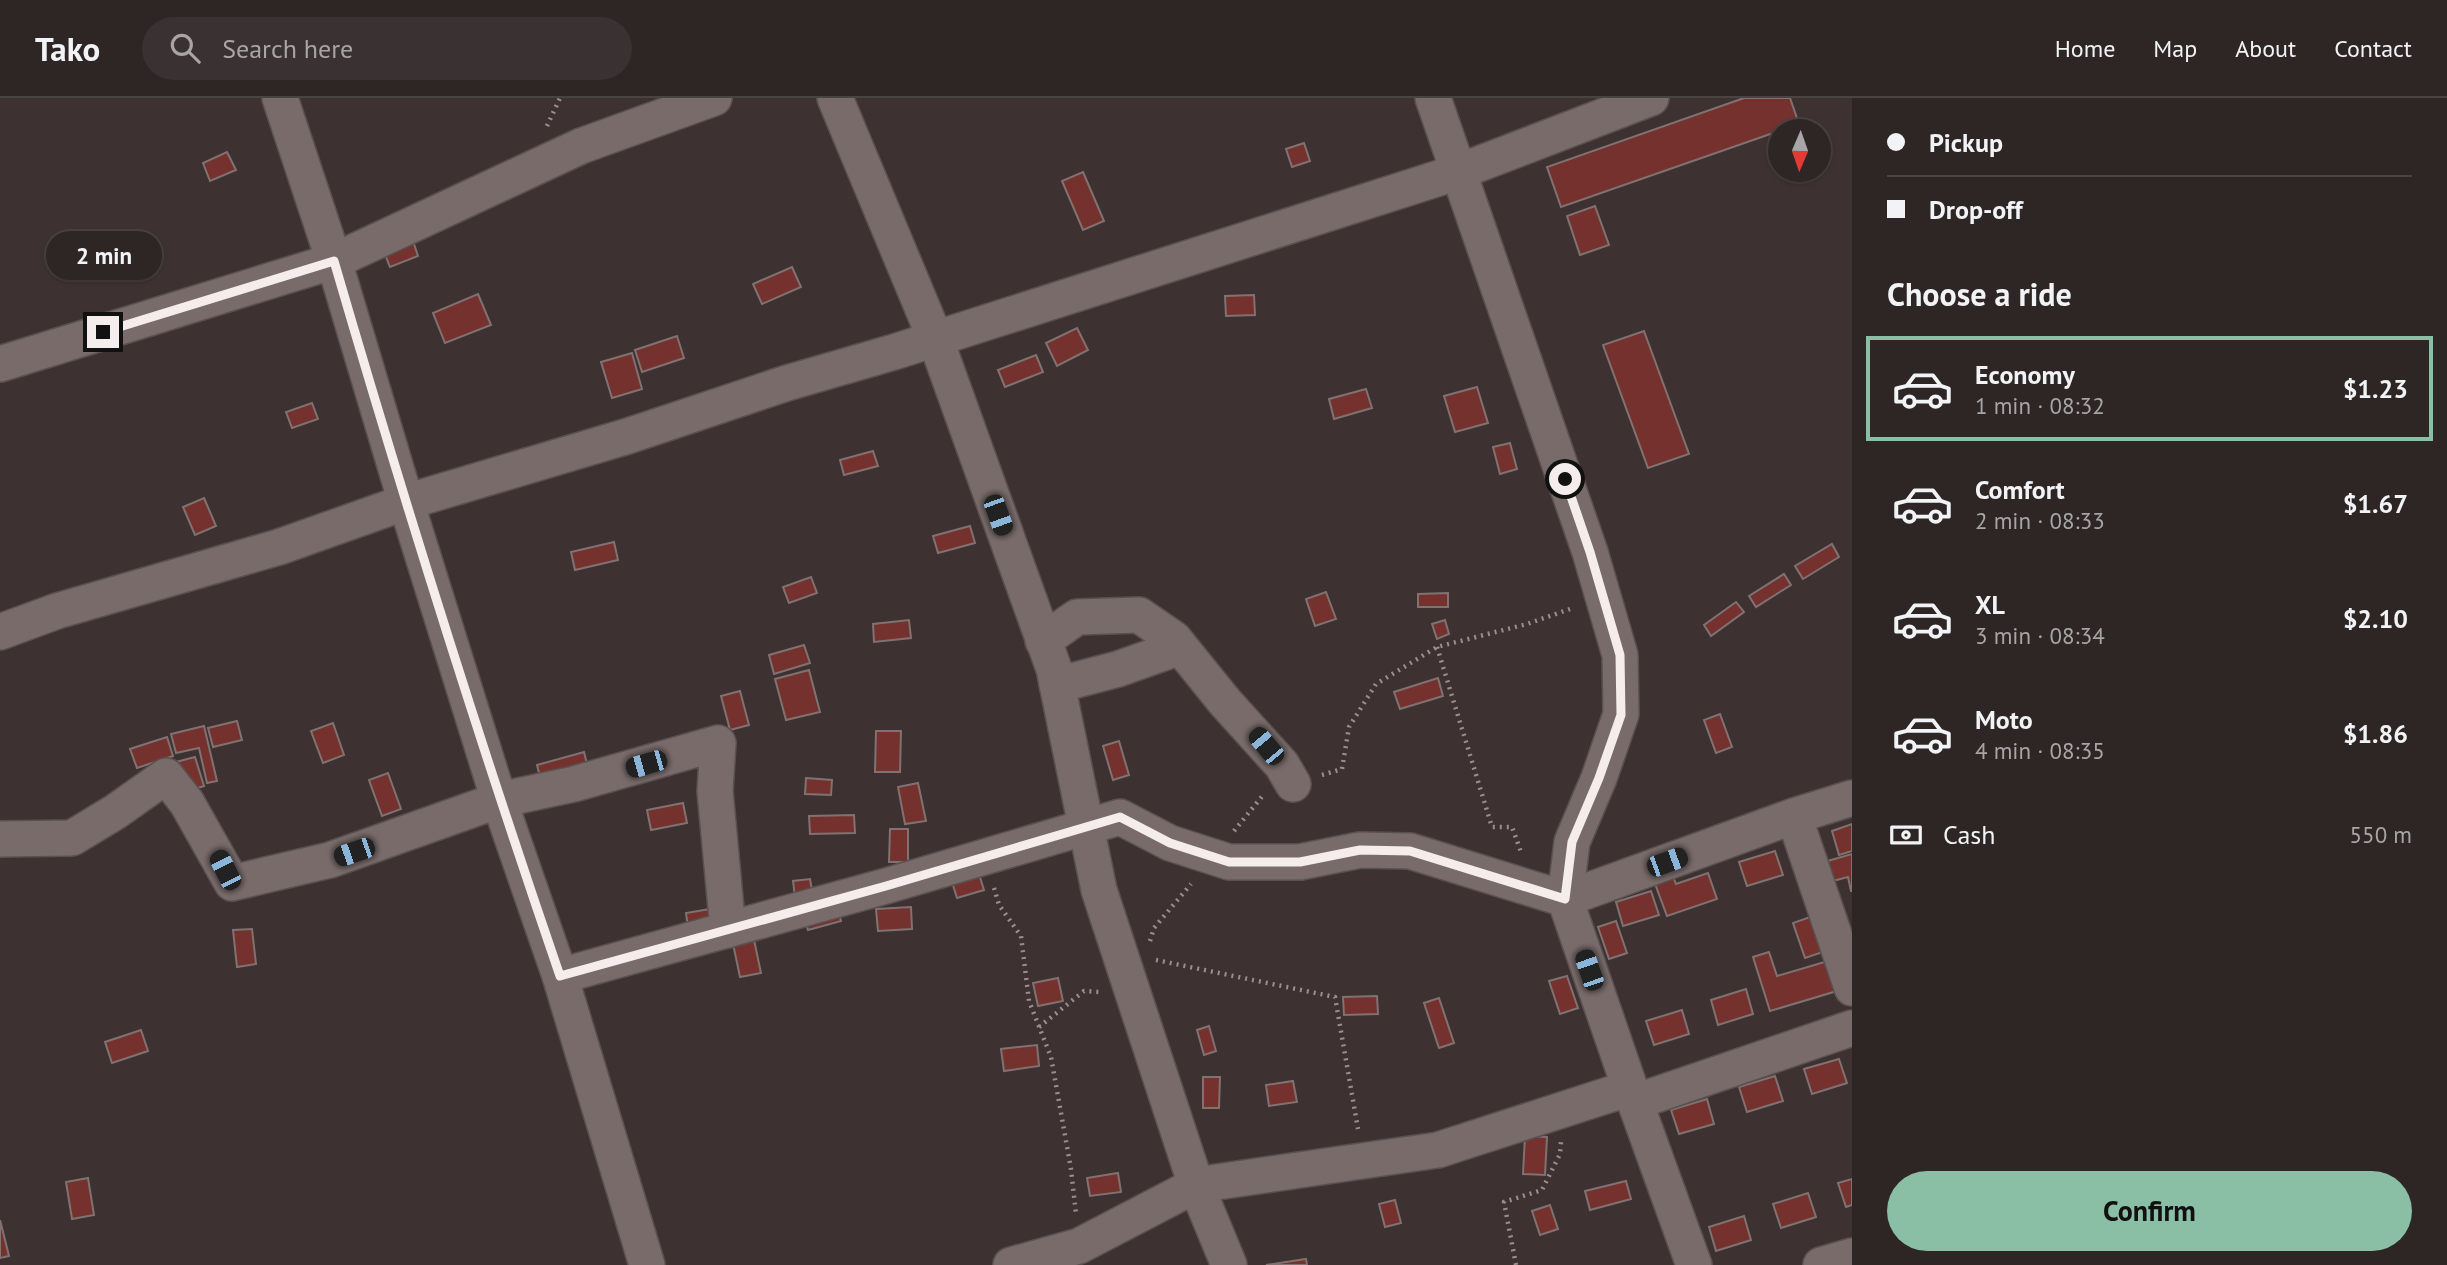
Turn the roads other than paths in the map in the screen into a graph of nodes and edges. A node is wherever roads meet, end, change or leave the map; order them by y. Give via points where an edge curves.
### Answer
1 (279, 98) edge
2 (714, 98) edge
3 (835, 98) edge
4 (1433, 98) edge
5 (1650, 98) edge
6 (1458, 172) junction
7 (334, 261) junction
8 (935, 338) junction
9 (0, 364) edge
10 (406, 502) junction
11 (0, 632) edge
12 (1043, 641) junction
13 (1180, 647) junction
14 (1056, 685) junction
15 (1293, 784) dead end
16 (1852, 798) edge
17 (499, 800) junction
18 (1794, 816) junction
19 (1086, 828) junction
20 (0, 839) edge
21 (1550, 894) junction
22 (728, 930) junction
23 (560, 976) junction
24 (1852, 988) edge
25 (1852, 1028) edge
26 (1632, 1095) junction
27 (1196, 1185) junction
28 (1852, 1256) edge
29 (647, 1265) edge
30 (1011, 1265) edge
31 (1229, 1265) edge
32 (1694, 1265) edge
33 (1821, 1265) edge

1 - 7 street
2 - 7 street via 581,146
3 - 8 street
4 - 6 street
5 - 6 street
6 - 8 street
6 - 21 street via 1590,552 1620,655 1621,715
7 - 9 street
7 - 10 street
8 - 10 street
8 - 12 street
10 - 11 street via 279,547
10 - 17 street
12 - 13 street via 1077,617 1139,615
12 - 14 street
13 - 14 street
13 - 15 street
14 - 19 street
16 - 18 street
17 - 20 street via 330,860 232,883 187,803 166,776 72,838
17 - 22 street via 718,743 715,791
17 - 23 street
18 - 21 street
18 - 24 street
19 - 21 street via 1120,817 1170,843 1229,862 1300,862 1360,850 1410,851
19 - 22 street
19 - 27 street via 1098,890
21 - 26 street
22 - 23 street
23 - 29 street
25 - 26 street
26 - 27 street via 1565,1109 1438,1150
26 - 32 street
27 - 30 street via 1079,1246
27 - 31 street
28 - 33 street

